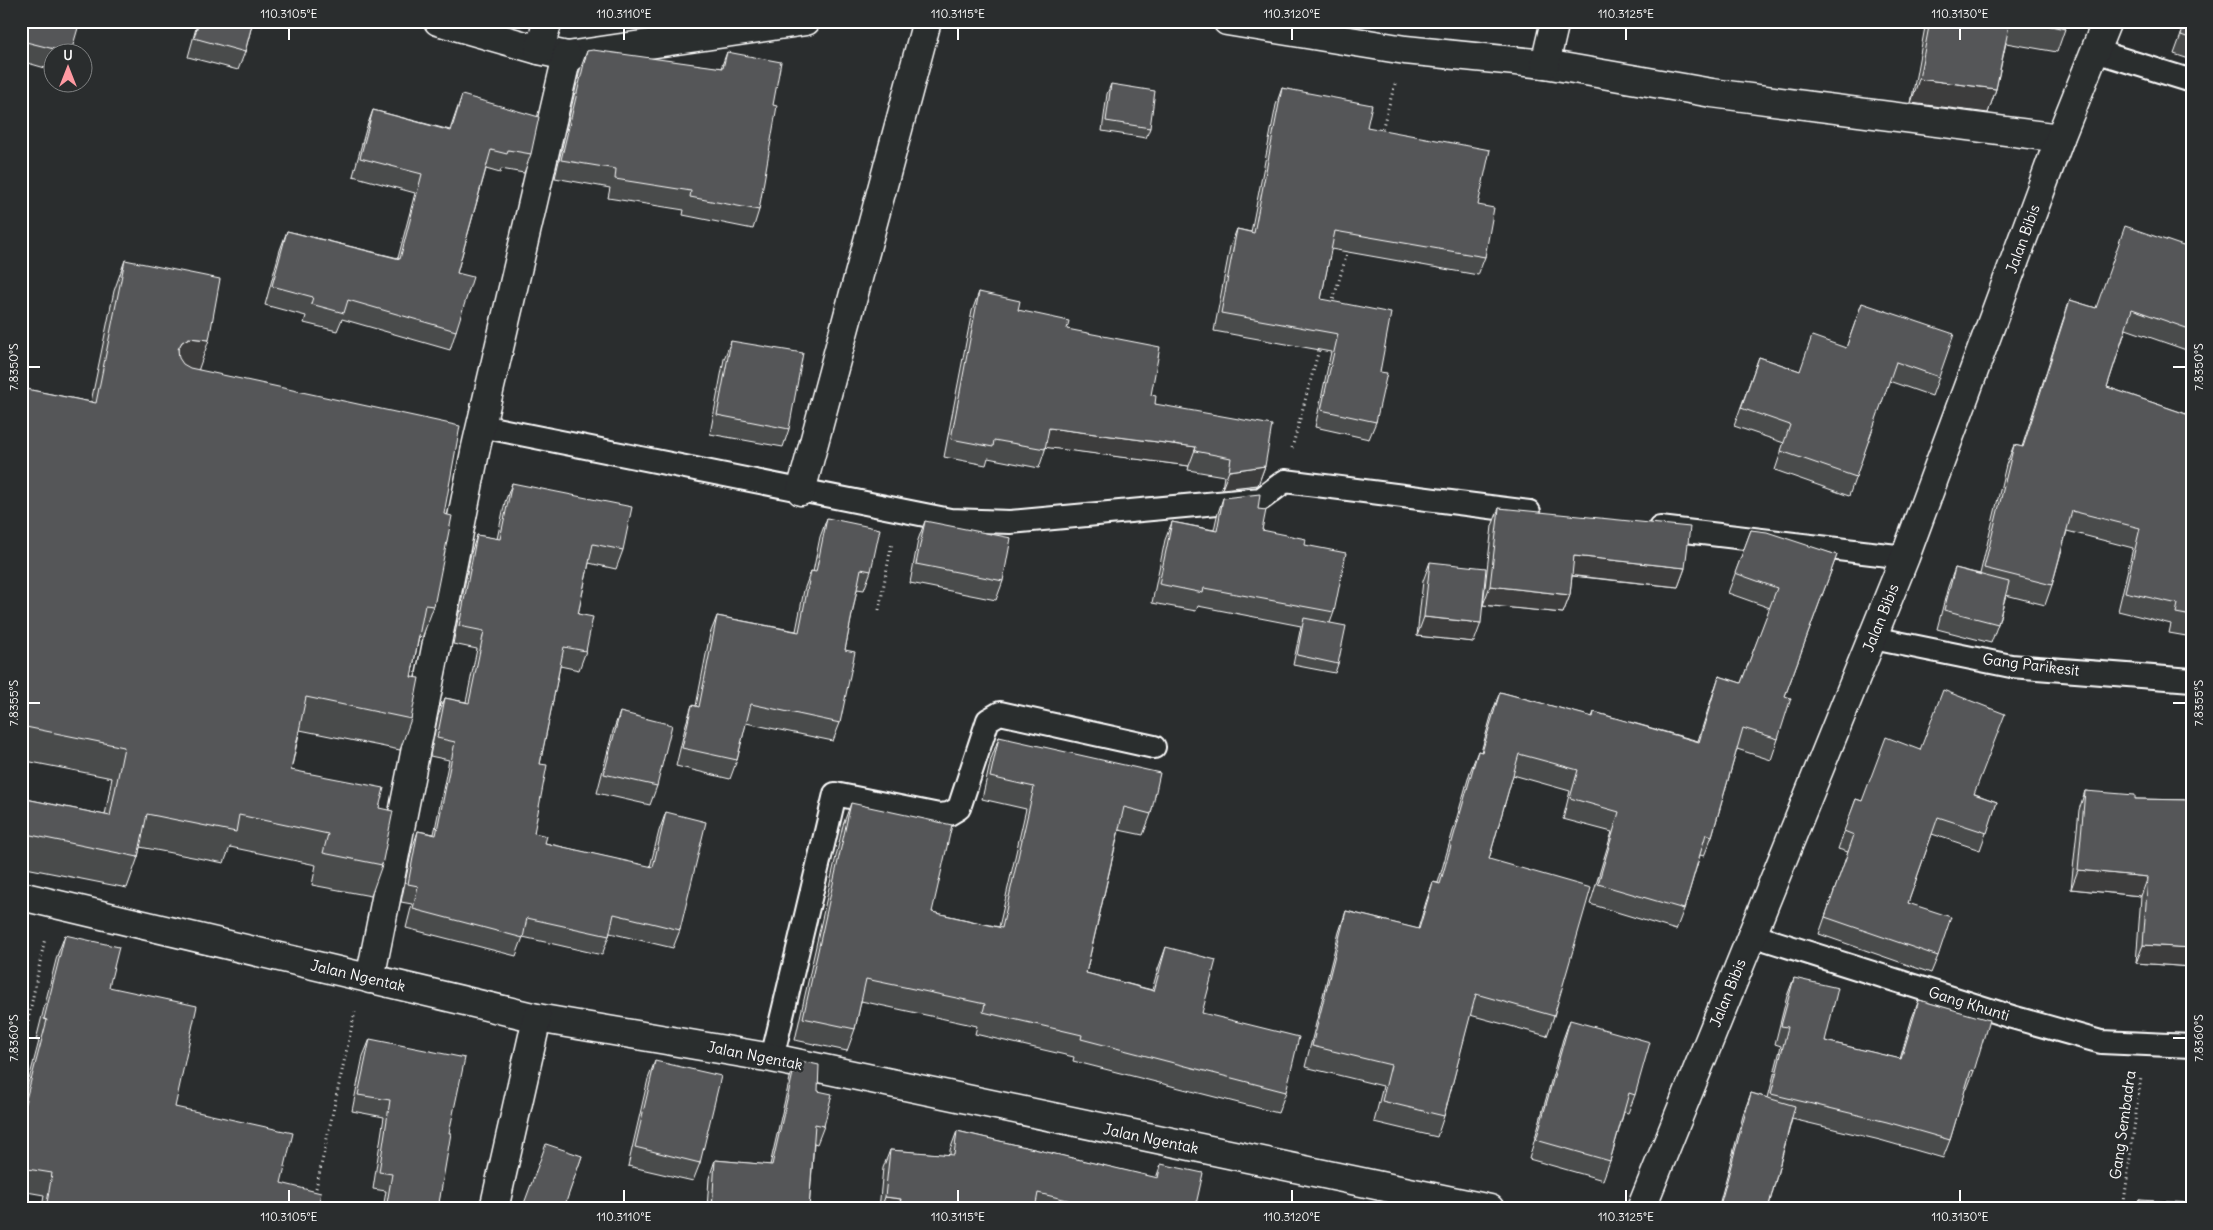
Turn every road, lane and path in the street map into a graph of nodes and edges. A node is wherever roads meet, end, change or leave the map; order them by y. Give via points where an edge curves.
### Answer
1 (438, 21) edge
2 (548, 21) edge
3 (806, 21) edge
4 (926, 21) edge
5 (1227, 21) edge
6 (1555, 21) edge
7 (2107, 21) edge
8 (539, 50) junction
9 (1405, 50) junction
10 (2095, 51) junction
11 (567, 56) junction
12 (1545, 64) junction
13 (2192, 81) edge
14 (1381, 134) edge
15 (2060, 138) junction
16 (1348, 247) edge
17 (1330, 312) edge
18 (1322, 341) edge
19 (479, 437) junction
20 (448, 441) edge
21 (1285, 481) junction
22 (801, 492) junction
23 (898, 510) junction
24 (1549, 514) edge
25 (1637, 526) edge
26 (1905, 557) junction
27 (879, 610) dead end
28 (1873, 638) junction
29 (2192, 680) edge
30 (1154, 747) dead end
31 (21, 896) edge
32 (53, 904) junction
33 (1752, 935) junction
34 (367, 978) junction
35 (537, 1018) junction
36 (2146, 1044) junction
37 (2192, 1046) edge
38 (21, 1055) edge
39 (772, 1058) junction
40 (313, 1199) edge
41 (494, 1209) edge
42 (1490, 1209) edge
43 (1640, 1209) edge
44 (2123, 1209) edge

1 - 8 street
2 - 8 street
3 - 11 street
4 - 22 street
5 - 9 street
6 - 12 street
7 - 10 street, Jalan Bibis
8 - 11 street
9 - 12 street
9 - 14 path
10 - 13 lane
10 - 15 street, Jalan Bibis
11 - 19 street
12 - 15 street via 1712,93
15 - 26 street, Jalan Bibis
16 - 17 path
18 - 21 path
19 - 20 street
19 - 22 lane
19 - 34 street
21 - 23 lane via 1260,500 1010,522 950,520
21 - 24 lane
22 - 23 lane
23 - 27 path
25 - 26 lane
26 - 28 street, Jalan Bibis
28 - 29 lane, Gang Parikesit via 2011,666
28 - 33 street, Jalan Bibis
30 - 39 lane via 1000,713 988,720 959,808 949,814 835,794
31 - 32 street, Jalan Ngentak
32 - 34 street, Jalan Ngentak
32 - 38 path
33 - 36 lane, Gang Khunti via 2101,1042
33 - 43 street, Jalan Bibis
34 - 35 street, Jalan Ngentak
34 - 40 path
35 - 39 street, Jalan Ngentak
35 - 41 street
36 - 37 lane, Gang Khunti
36 - 44 path, Gang Sembadra
39 - 42 street, Jalan Ngentak

